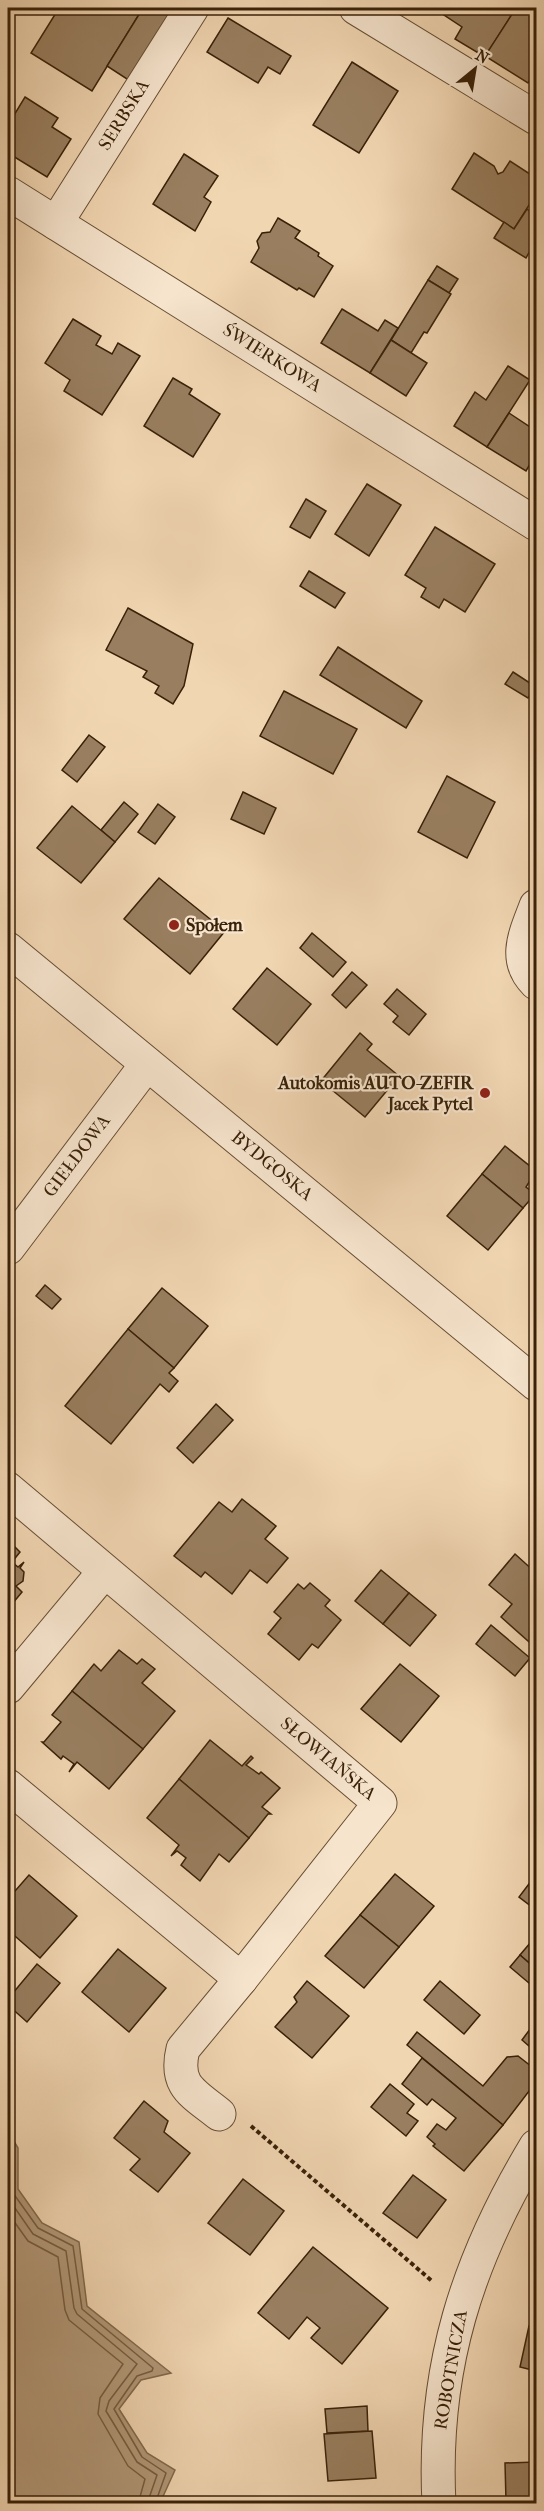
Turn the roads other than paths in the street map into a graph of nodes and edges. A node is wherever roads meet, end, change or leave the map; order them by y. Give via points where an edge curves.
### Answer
1 (192, 8) edge
2 (356, 8) edge
3 (537, 118) edge
4 (8, 193) edge
5 (56, 223) junction
6 (537, 524) edge
7 (537, 906) edge
8 (8, 949) edge
9 (537, 983) edge
10 (147, 1064) junction
11 (8, 1248) edge
12 (537, 1384) edge
13 (8, 1489) edge
14 (104, 1572) junction
15 (8, 1687) edge
16 (8, 1786) edge
17 (241, 1979) junction
18 (219, 2114) road end
19 (537, 2146) edge
20 (439, 2504) edge

1 - 5 street, SERBSKA
2 - 3 street
4 - 5 street, ŚWIERKOWA
5 - 6 street, ŚWIERKOWA
7 - 9 street via 522,949 525,967
8 - 10 street, BYDGOSKA
10 - 11 street, GIEŁDOWA
10 - 12 street, BYDGOSKA
13 - 14 street, SŁOWIAŃSKA
14 - 15 street
14 - 17 street, SŁOWIAŃSKA via 380,1803
16 - 17 street
17 - 18 street, SŁOWIAŃSKA via 183,2049 180,2062 185,2086
19 - 20 street, ROBOTNICZA via 490,2229 455,2328 439,2426

